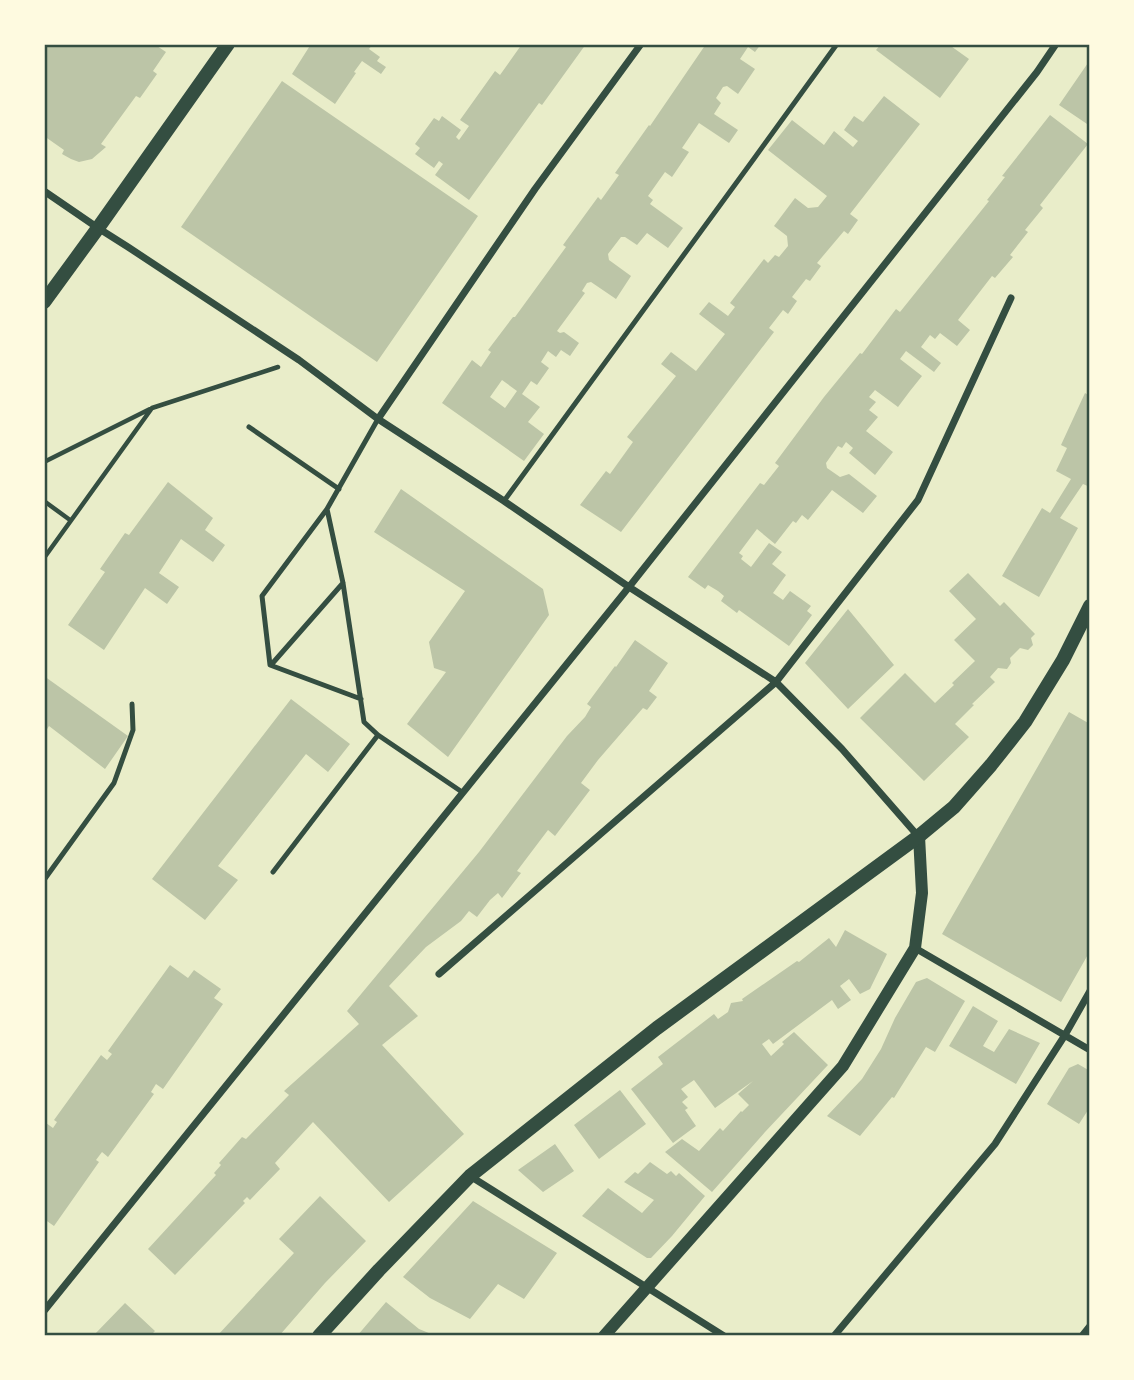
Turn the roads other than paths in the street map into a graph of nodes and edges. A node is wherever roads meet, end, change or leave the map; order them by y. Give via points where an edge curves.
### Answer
1 (228, 44) edge
2 (641, 44) edge
3 (837, 44) edge
4 (1056, 44) edge
5 (44, 191) edge
6 (98, 229) junction
7 (1011, 298) dead end
8 (44, 302) edge
9 (378, 419) junction
10 (249, 427) dead end
11 (339, 489) junction
12 (503, 501) junction
13 (327, 509) junction
14 (343, 583) junction
15 (629, 587) junction
16 (1090, 606) edge
17 (270, 665) junction
18 (776, 682) junction
19 (361, 699) junction
20 (132, 704) dead end
21 (378, 735) junction
22 (462, 792) junction
23 (919, 836) junction
24 (273, 872) dead end
25 (44, 880) edge
26 (915, 948) junction
27 (439, 974) dead end
28 (1090, 991) edge
29 (1065, 1035) junction
30 (1090, 1050) edge
31 (470, 1176) junction
32 (647, 1287) junction
33 (44, 1311) edge
34 (1090, 1326) edge
35 (319, 1336) edge
36 (606, 1336) edge
37 (724, 1336) edge
38 (834, 1336) edge
39 (1082, 1336) edge

1 - 6 main road
2 - 9 street via 535,189
3 - 12 lane
4 - 15 street
5 - 6 street
6 - 8 main road
6 - 9 street via 299,360
7 - 18 street via 918,500
9 - 11 lane
9 - 12 street
10 - 11 lane
11 - 13 lane
12 - 15 street
13 - 14 lane
13 - 17 lane via 262,596
14 - 17 lane
14 - 19 lane
15 - 18 street
15 - 22 street
16 - 23 main road via 1025,722 954,807
17 - 19 lane
18 - 23 street
18 - 27 street
19 - 21 lane via 365,722
20 - 25 lane via 133,730 114,783
21 - 22 lane
21 - 24 lane
22 - 33 street
23 - 26 street via 922,893
23 - 31 main road via 657,1028
26 - 29 street
26 - 32 street via 843,1066
28 - 29 street
29 - 30 street
29 - 38 street via 995,1144
31 - 32 street
31 - 35 main road
32 - 36 street
32 - 37 street
34 - 39 street

